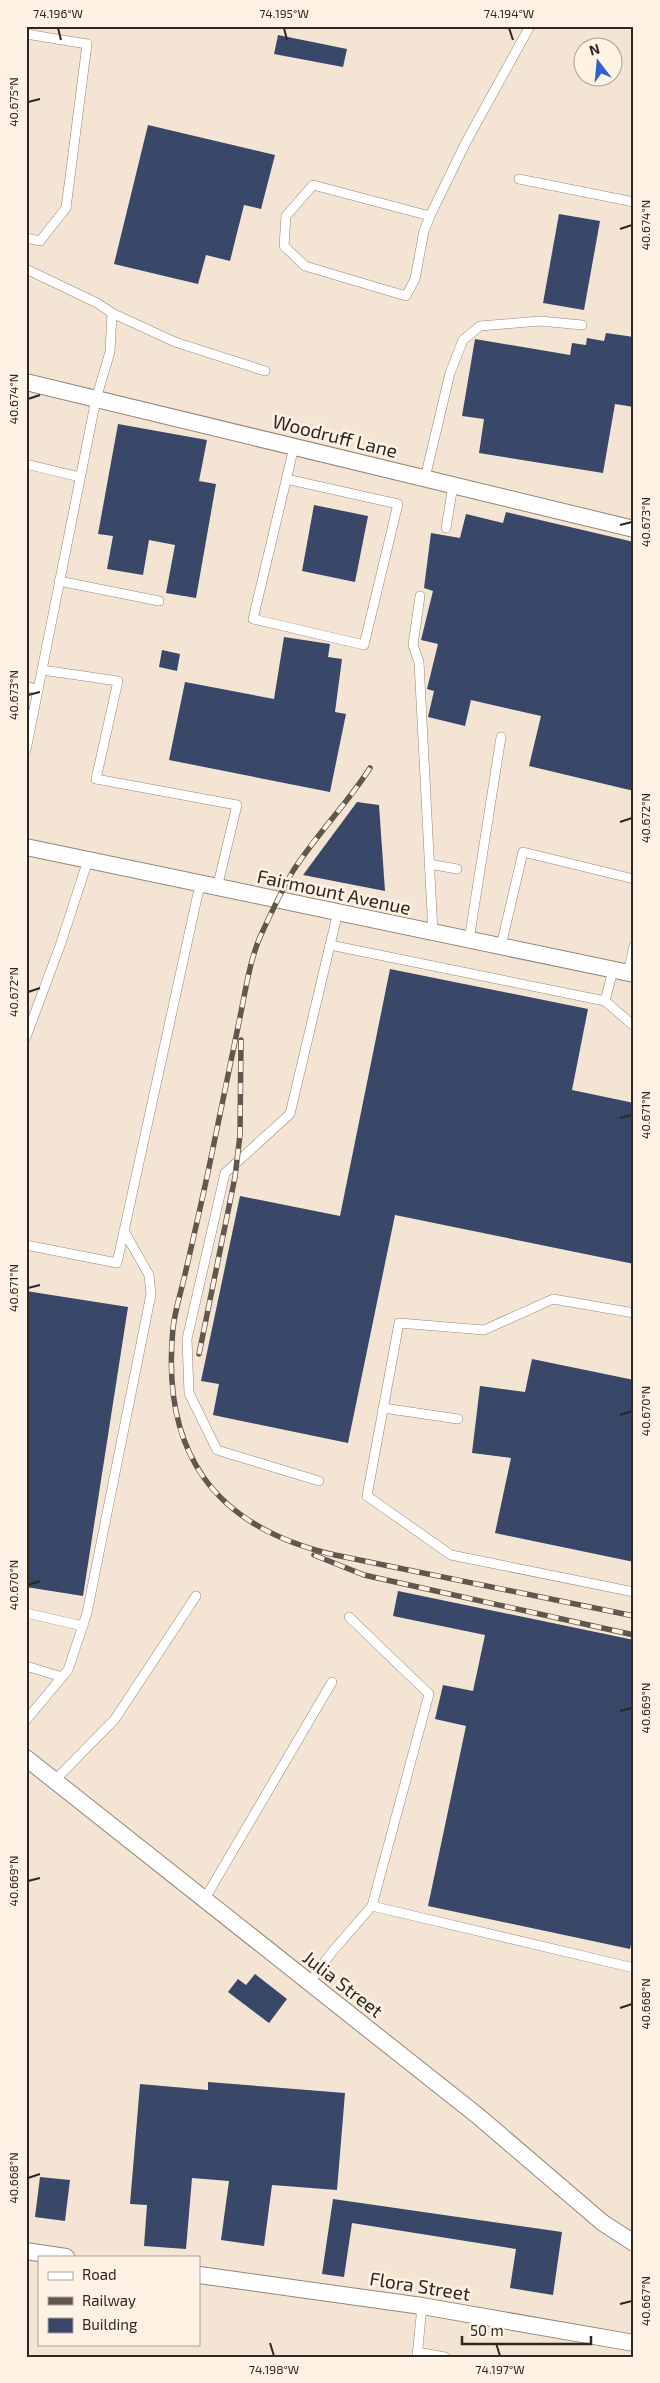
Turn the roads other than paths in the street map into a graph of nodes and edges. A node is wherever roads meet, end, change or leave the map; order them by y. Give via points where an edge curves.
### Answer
1 (530, 26) edge
2 (26, 34) edge
3 (519, 179) dead end
4 (634, 202) edge
5 (430, 216) junction
6 (26, 238) edge
7 (26, 269) edge
8 (112, 313) junction
9 (582, 325) dead end
10 (265, 371) dead end
11 (26, 382) edge
12 (96, 399) junction
13 (294, 447) junction
14 (26, 464) edge
15 (80, 477) junction
16 (425, 478) junction
17 (286, 479) junction
18 (453, 485) junction
19 (446, 528) dead end
20 (634, 529) edge
21 (60, 581) junction
22 (420, 596) dead end
23 (159, 601) dead end
24 (42, 670) junction
25 (26, 686) edge
26 (38, 690) junction
27 (500, 737) dead end
28 (26, 750) edge
29 (26, 847) edge
30 (88, 860) junction
31 (430, 864) junction
32 (457, 869) dead end
33 (634, 879) edge
34 (200, 884) junction
35 (217, 888) junction
36 (338, 912) junction
37 (433, 932) junction
38 (469, 940) junction
39 (330, 945) junction
40 (501, 946) junction
41 (634, 946) edge
42 (625, 973) edge
43 (605, 1001) junction
44 (634, 1026) edge
45 (26, 1037) edge
46 (124, 1230) junction
47 (26, 1245) edge
48 (634, 1313) edge
49 (383, 1408) junction
50 (458, 1420) dead end
51 (319, 1481) dead end
52 (634, 1592) edge
53 (196, 1596) dead end
54 (26, 1613) edge
55 (349, 1617) dead end
56 (83, 1626) junction
57 (26, 1666) edge
58 (62, 1677) junction
59 (332, 1682) dead end
60 (26, 1720) edge
61 (26, 1758) edge
62 (54, 1781) junction
63 (204, 1900) junction
64 (372, 1906) junction
65 (634, 1968) edge
66 (309, 1983) junction
67 (634, 2243) edge
68 (26, 2251) edge
69 (59, 2256) edge
70 (200, 2275) edge
71 (422, 2306) junction
72 (634, 2343) edge
73 (417, 2355) edge
74 (445, 2357) edge

1 - 5 lane via 466,142
2 - 6 lane via 86,44 66,208 40,241
3 - 4 lane
5 - 5 lane via 415,279 406,296 305,266 284,246 286,216 313,185
7 - 8 lane
8 - 10 lane via 175,342
8 - 12 lane via 110,352
9 - 16 lane via 540,321 480,326 463,340 450,373
11 - 12 street, Woodruff Lane
12 - 13 street, Woodruff Lane
12 - 15 lane
13 - 16 street, Woodruff Lane
13 - 17 lane
14 - 15 lane
15 - 21 lane
16 - 18 street, Woodruff Lane
17 - 17 lane via 253,619 364,645 398,504
18 - 19 lane
18 - 20 street, Woodruff Lane
21 - 23 lane
21 - 24 lane
22 - 31 lane via 413,645 418,662
24 - 26 lane
24 - 35 lane via 118,681 96,779 237,805
25 - 26 lane
26 - 28 lane
27 - 38 lane
29 - 30 street, Fairmount Avenue
30 - 34 street, Fairmount Avenue
30 - 45 lane
31 - 32 lane
31 - 37 lane
33 - 40 lane via 523,852
34 - 35 street, Fairmount Avenue
34 - 46 lane
35 - 36 street, Fairmount Avenue
36 - 37 street, Fairmount Avenue
36 - 39 lane
37 - 38 street, Fairmount Avenue
38 - 40 street, Fairmount Avenue
39 - 43 lane
39 - 51 lane via 290,1114 225,1173 188,1339 189,1393 217,1450
40 - 42 street, Fairmount Avenue
41 - 42 lane
42 - 43 lane
43 - 44 lane
46 - 47 lane via 117,1263
46 - 56 lane via 149,1275 151,1294
48 - 49 lane via 552,1299 484,1330 399,1322
49 - 50 lane
49 - 52 lane via 367,1496 451,1555
53 - 62 lane via 115,1719
54 - 56 lane
55 - 64 lane via 429,1694
56 - 58 lane via 68,1670
57 - 58 lane
58 - 60 lane
59 - 63 lane
61 - 62 street, Julia Street
62 - 63 street, Julia Street
63 - 66 street, Julia Street
64 - 65 lane
64 - 66 lane
66 - 67 street, Julia Street via 478,2116 603,2223
68 - 69 street
70 - 71 street, Flora Street
71 - 72 street, Flora Street
71 - 73 lane
73 - 74 lane

